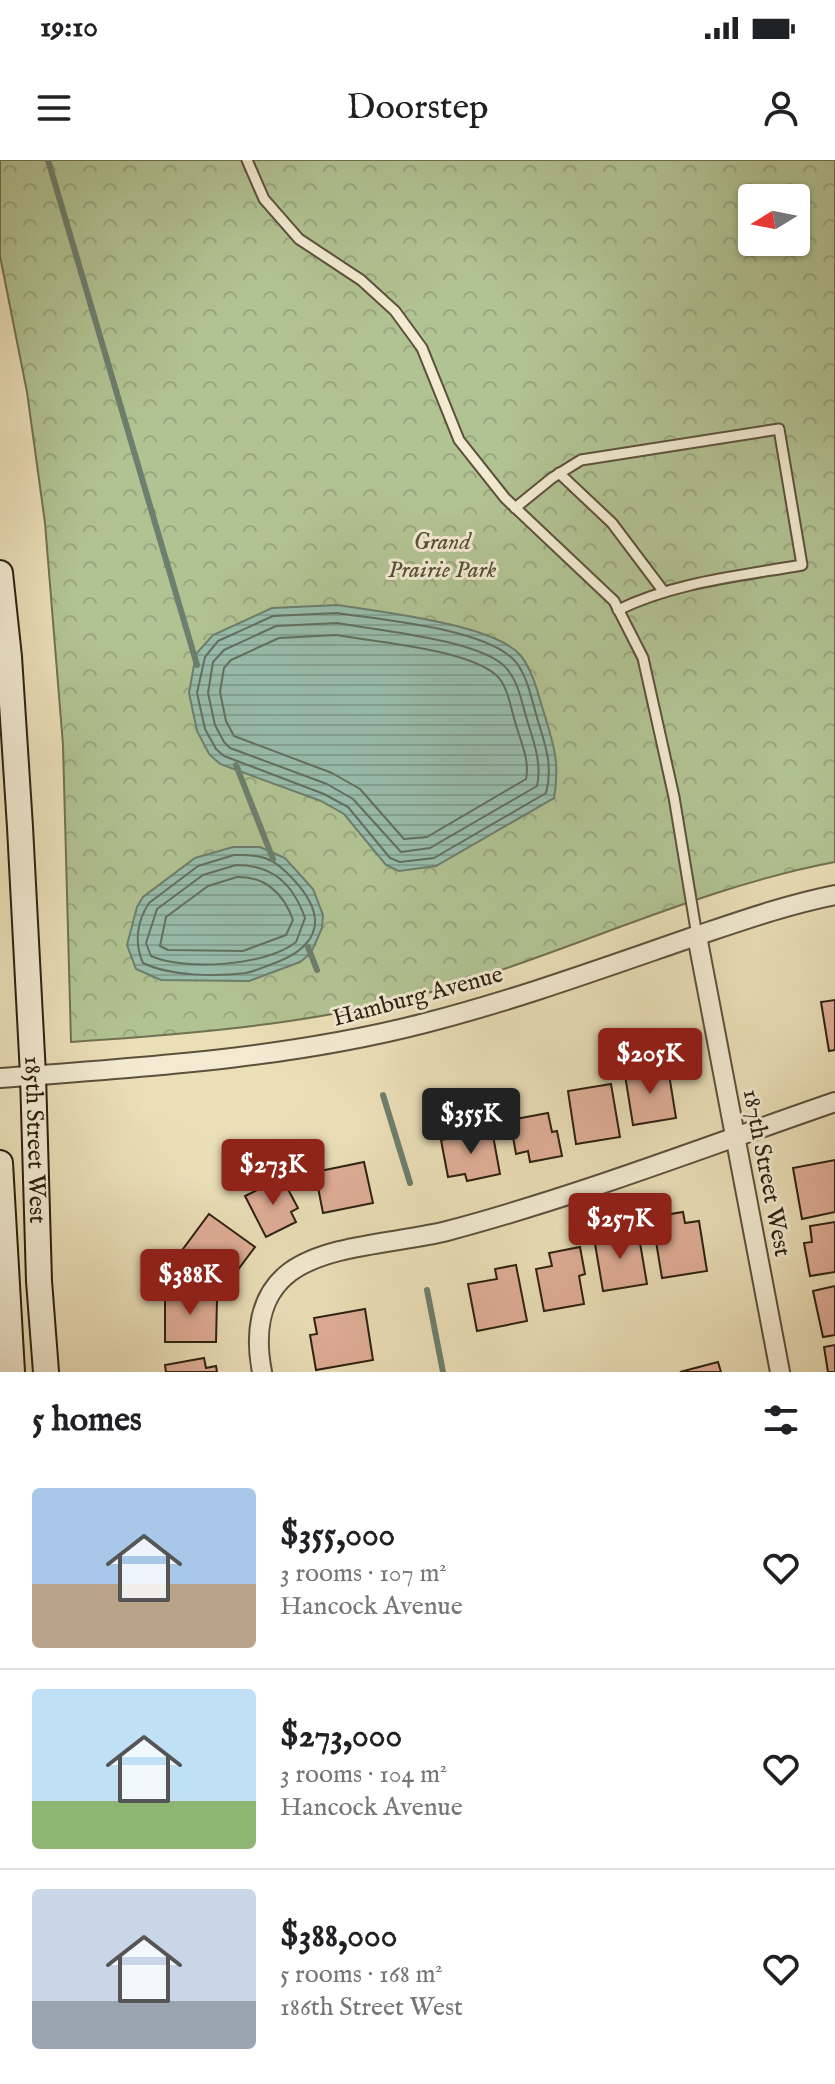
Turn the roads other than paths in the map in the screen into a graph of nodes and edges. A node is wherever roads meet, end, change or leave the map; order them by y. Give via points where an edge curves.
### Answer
1 (247, 160) edge
2 (559, 473) junction
3 (515, 508) junction
4 (0, 573) edge
5 (664, 592) junction
6 (618, 610) junction
7 (835, 895) edge
8 (697, 936) junction
9 (33, 1075) junction
10 (0, 1078) edge
11 (835, 1102) edge
12 (734, 1137) junction
13 (0, 1163) edge
14 (12, 1372) edge
15 (46, 1372) edge
16 (262, 1372) edge
17 (780, 1372) edge

1 - 3 lane via 264,199 299,239 361,280 395,311 422,348 459,440
2 - 3 lane
2 - 5 lane via 612,523
2 - 5 lane via 581,460 779,429 802,565
3 - 6 lane
4 - 9 street, 185th Street West
5 - 6 lane
6 - 8 lane via 643,658 677,812
7 - 8 street, Hamburg Avenue
8 - 9 street, Hamburg Avenue via 481,1008 371,1036 259,1056
8 - 12 street, 187th Street West
9 - 10 street, Hamburg Avenue
9 - 15 street, 185th Street West
11 - 12 street
12 - 16 street via 448,1230 321,1255 299,1266 268,1295 260,1324
12 - 17 street, 187th Street West
13 - 14 street, 185th Street West

